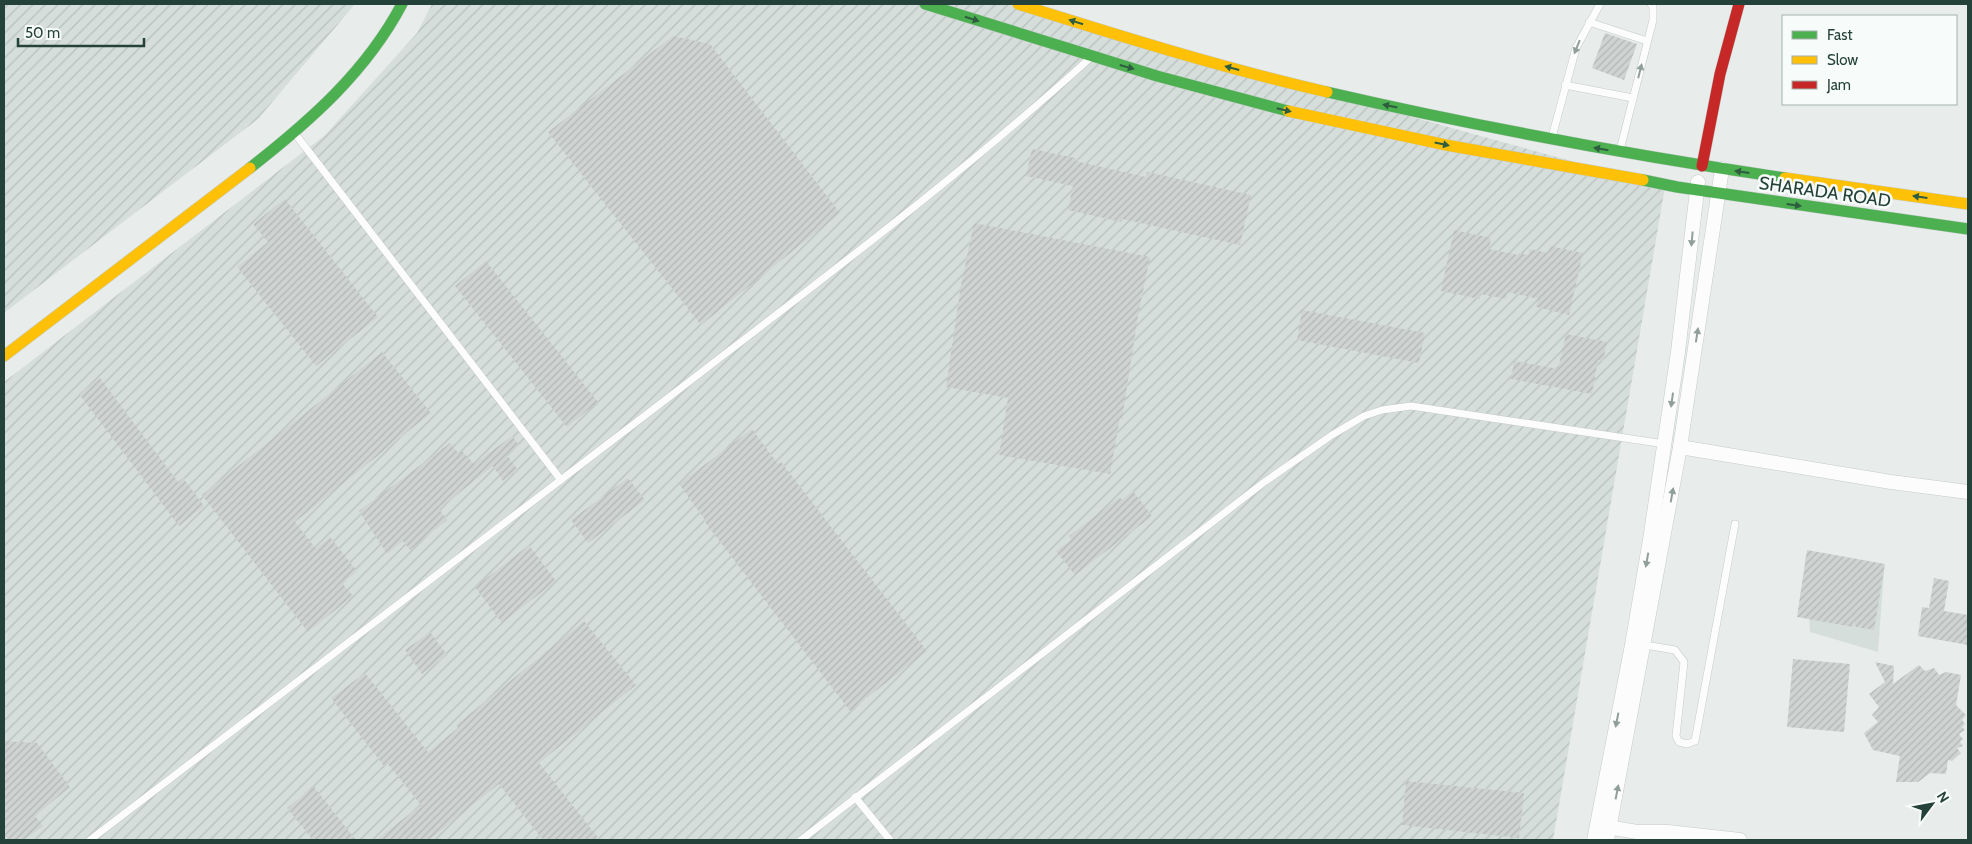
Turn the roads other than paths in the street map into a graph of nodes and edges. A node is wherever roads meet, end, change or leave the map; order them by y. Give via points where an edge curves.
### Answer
1 (402, 4) edge
2 (925, 4) edge
3 (1018, 4) edge
4 (1600, 4) edge
5 (1650, 4) edge
6 (1739, 4) edge
7 (1589, 22) junction
8 (1647, 41) junction
9 (1091, 57) junction
10 (1566, 85) junction
11 (1633, 98) junction
12 (294, 133) junction
13 (1551, 140) junction
14 (1619, 152) junction
15 (1702, 166) junction
16 (1722, 169) junction
17 (1697, 190) junction
18 (1719, 194) junction
19 (1968, 204) edge
20 (1967, 226) edge
21 (4, 356) edge
22 (1665, 444) junction
23 (1680, 447) junction
24 (561, 480) junction
25 (1968, 492) edge
26 (1735, 524) dead end
27 (1645, 645) junction
28 (855, 797) junction
29 (1605, 831) edge
30 (90, 840) edge
31 (801, 840) edge
32 (890, 840) edge
33 (1594, 840) edge
34 (1740, 840) edge

1 - 12 main road via 362,66 325,106
2 -> 9 main road, SHARADA ROAD
13 -> 3 main road via 1268,78
4 - 7 lane
5 - 8 lane via 1653,20
6 - 15 main road via 1720,74
7 - 8 lane
7 -> 10 lane via 1576,48
11 -> 8 lane
9 -> 17 main road, SHARADA ROAD via 1283,110 1446,145
9 - 24 lane via 1020,122
10 - 11 lane
10 - 13 lane
11 - 14 lane
12 - 21 main road
12 - 24 lane
14 -> 13 main road
14 - 15 main road
15 - 16 main road
15 - 17 street
16 - 18 street
19 -> 16 main road
17 - 18 main road, SHARADA ROAD
17 -> 22 street
18 -> 20 main road, SHARADA ROAD
23 -> 18 street
22 - 28 lane via 1411,406 1364,416 1263,483
22 -> 29 street
23 - 25 street
27 -> 23 street
24 - 30 lane
26 - 27 lane via 1695,740 1687,744 1679,742 1676,736 1684,662 1675,650
29 -> 27 street
28 - 31 lane
28 - 32 lane
29 - 33 street
29 - 34 street via 1668,832

